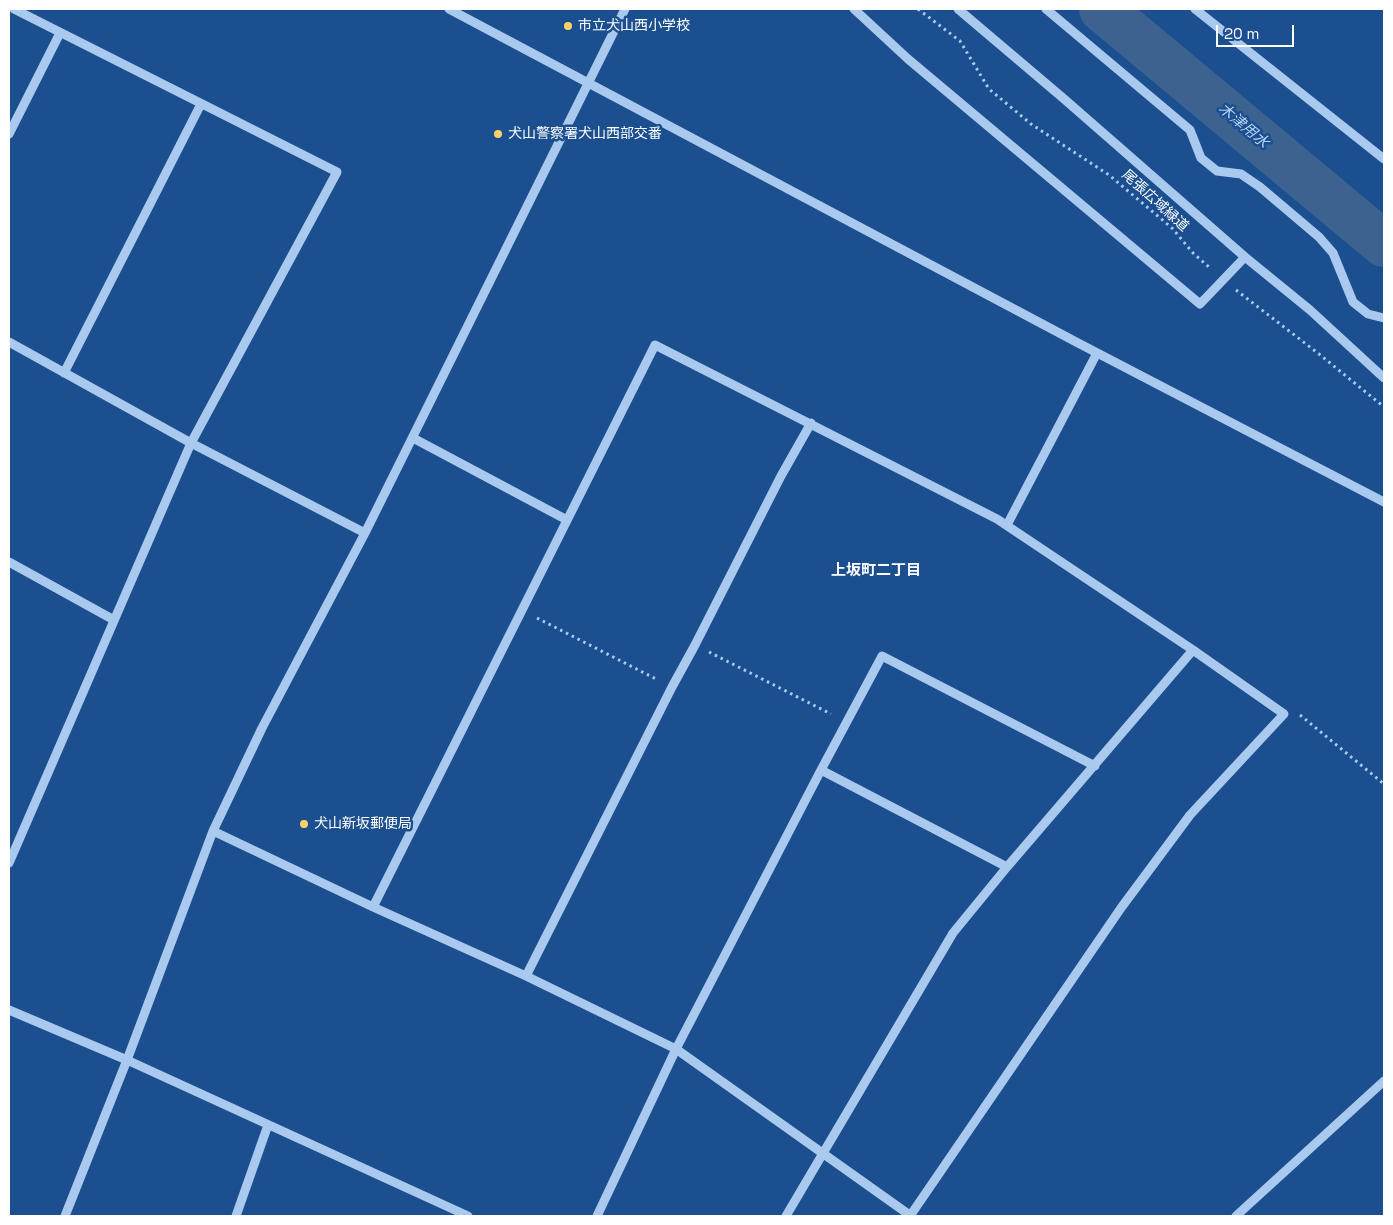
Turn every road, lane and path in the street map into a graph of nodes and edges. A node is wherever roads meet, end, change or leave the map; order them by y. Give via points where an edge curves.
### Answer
1 (14, 9) edge
2 (449, 9) edge
3 (625, 9) edge
4 (854, 9) edge
5 (918, 9) edge
6 (958, 9) edge
7 (1046, 9) edge
8 (1195, 9) edge
9 (60, 32) junction
10 (588, 83) junction
11 (201, 104) junction
12 (9, 134) edge
13 (1384, 159) edge
14 (1245, 257) junction
15 (1223, 280) junction
16 (1384, 318) edge
17 (9, 342) edge
18 (1097, 353) junction
19 (64, 373) junction
20 (1384, 378) edge
21 (1384, 407) edge
22 (811, 423) junction
23 (413, 438) junction
24 (191, 443) junction
25 (1384, 502) edge
26 (567, 520) junction
27 (1008, 525) junction
28 (365, 533) junction
29 (9, 562) edge
30 (522, 610) junction
31 (114, 620) junction
32 (695, 645) junction
33 (1193, 650) junction
34 (672, 687) junction
35 (1284, 714) junction
36 (847, 722) junction
37 (1095, 766) junction
38 (821, 770) junction
39 (1384, 784) edge
40 (213, 831) junction
41 (9, 862) edge
42 (1007, 867) junction
43 (373, 907) junction
44 (526, 976) junction
45 (9, 1010) edge
46 (676, 1049) junction
47 (128, 1060) junction
48 (1384, 1082) edge
49 (268, 1125) junction
50 (822, 1154) junction
51 (65, 1216) edge
52 (236, 1216) edge
53 (468, 1216) edge
54 (597, 1216) edge
55 (786, 1216) edge
56 (911, 1216) edge
57 (1236, 1216) edge

1 - 9 street
2 - 10 street
3 - 10 street
4 - 15 street via 908,59 1200,304
5 - 15 path, 尾張広域緑道 via 960,41 990,89 1031,124 1110,175 1172,228 1193,253
6 - 14 street
7 - 16 street via 1190,130 1201,158 1217,171 1241,174 1320,237 1333,253 1353,302 1368,314
8 - 13 street
9 - 11 street
9 - 12 street
10 - 18 street
10 - 23 street
11 - 19 street
11 - 24 street via 337,172
14 - 15 street
14 - 20 street via 1310,310
15 - 21 path, 尾張広域緑道
17 - 19 street
18 - 25 street
18 - 27 street
19 - 24 street
22 - 26 street via 655,345
22 - 27 street
22 - 32 street
23 - 26 street
23 - 28 street
24 - 28 street
24 - 31 street
26 - 30 street
27 - 33 street
28 - 40 street via 262,728
29 - 31 street
30 - 34 path
30 - 43 street
31 - 41 street
32 - 34 street
32 - 36 path
33 - 35 street
33 - 37 street
34 - 44 street
35 - 39 path via 1296,711
35 - 56 street via 1190,815 1120,908
36 - 37 street via 882,656
36 - 38 street
37 - 42 street
38 - 42 street
38 - 46 street
40 - 43 street
40 - 47 street
42 - 50 street via 953,933
43 - 44 street
44 - 46 street
45 - 47 street
46 - 50 street
46 - 54 street
47 - 49 street
47 - 51 street
48 - 57 street
49 - 52 street
49 - 53 street
50 - 55 street
50 - 56 street

